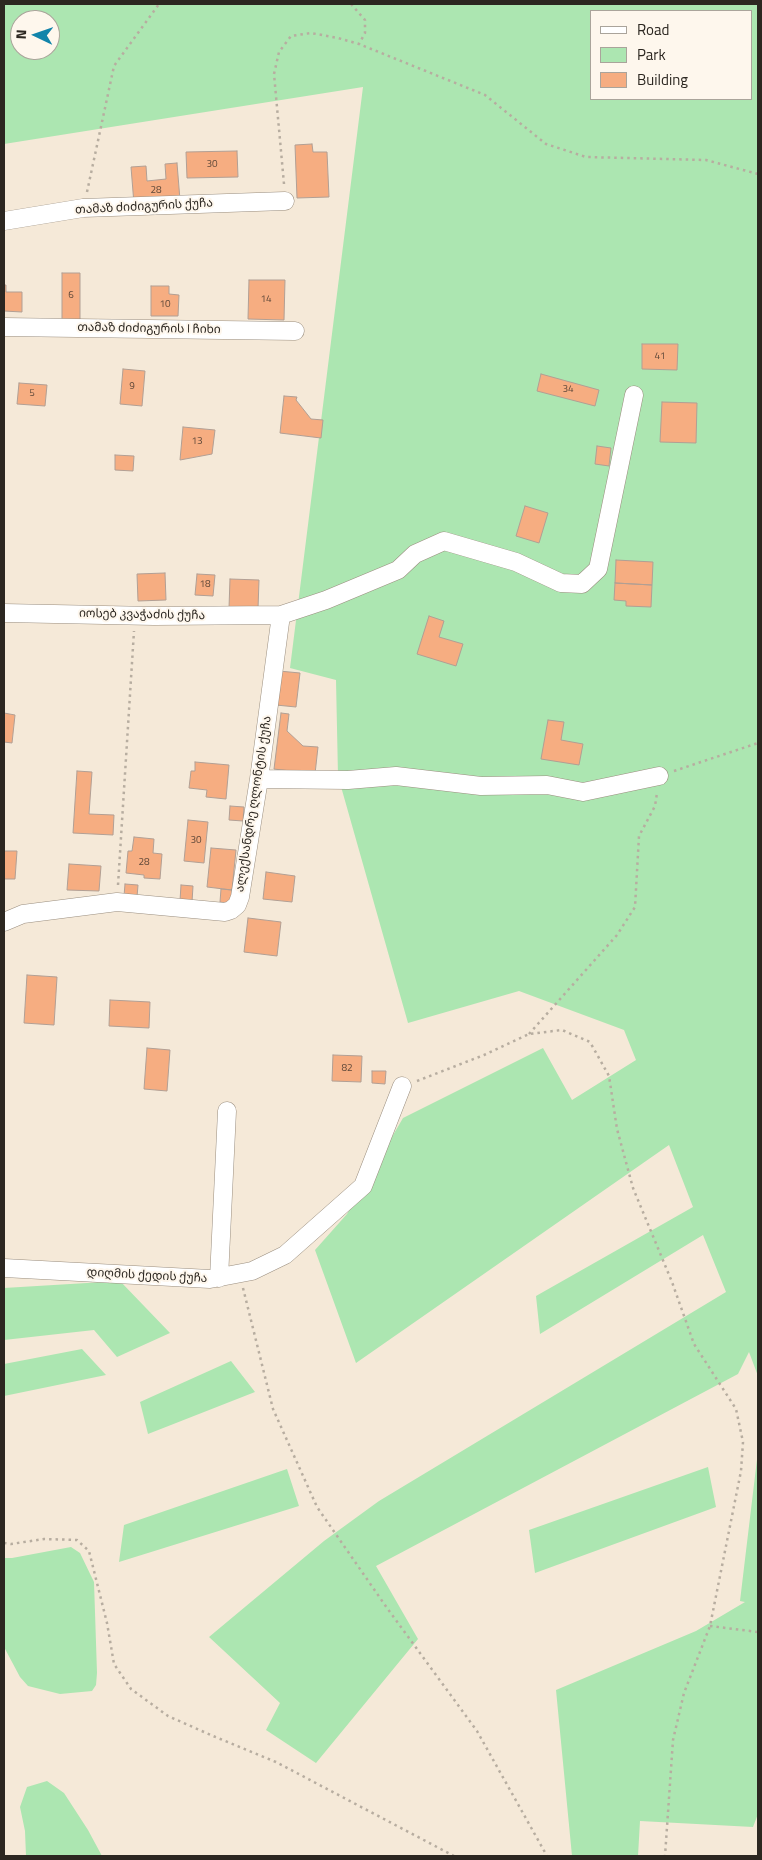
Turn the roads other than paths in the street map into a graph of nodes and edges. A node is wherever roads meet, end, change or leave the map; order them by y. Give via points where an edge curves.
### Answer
1 (285, 201) road end
2 (4, 221) edge
3 (4, 327) edge
4 (295, 331) dead end
5 (634, 395) dead end
6 (4, 613) edge
7 (281, 615) junction
8 (659, 776) road end
9 (259, 778) junction
10 (4, 922) edge
11 (402, 1086) road end
12 (227, 1111) dead end
13 (4, 1268) edge
14 (219, 1278) junction

1 - 2 street, თამაზ ძიძიგურის ქუჩა via 84,208
3 - 4 street, თამაზ ძიძიგურის I ჩიხი
5 - 7 street, იოსებ კვაჭაძის ქუჩა via 598,569 582,584 561,583 516,562 444,541 415,554 398,570
6 - 7 street, იოსებ კვაჭაძის ქუჩა
7 - 9 street, ალექსანდრე ღლონტის ქუჩა
8 - 9 street via 582,792 547,785 481,786 396,776 348,780
9 - 10 street, ალექსანდრე ღლონტის ქუჩა via 240,897 237,906 231,910 117,902 23,914
11 - 14 street, დიღმის ქედის ქუჩა via 363,1186 285,1255 252,1271
12 - 14 street
13 - 14 street, დიღმის ქედის ქუჩა

